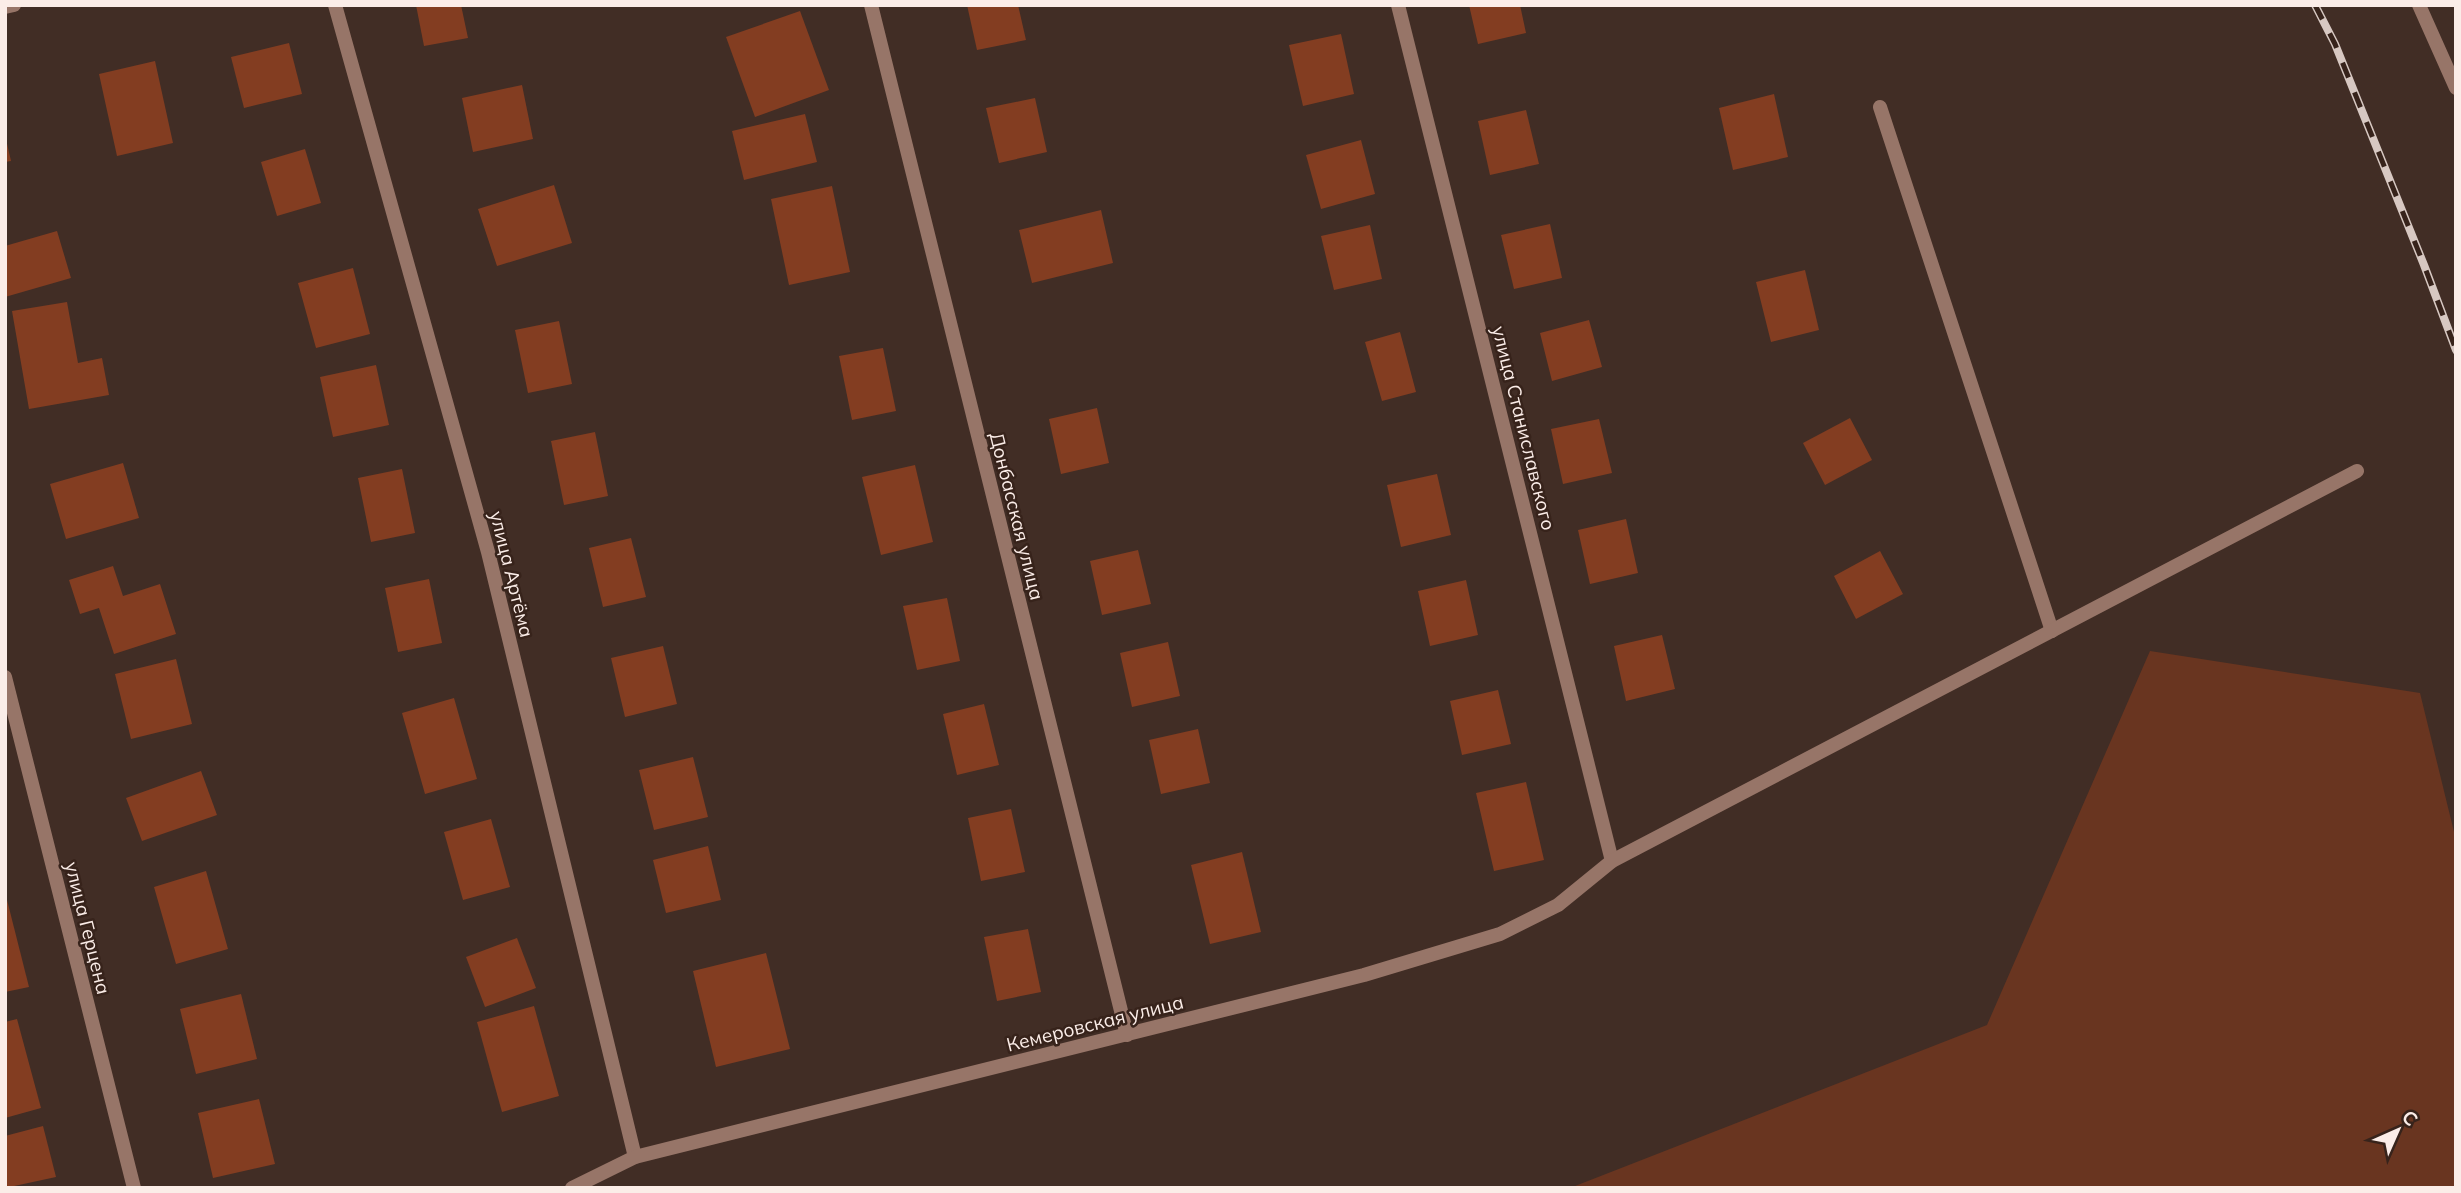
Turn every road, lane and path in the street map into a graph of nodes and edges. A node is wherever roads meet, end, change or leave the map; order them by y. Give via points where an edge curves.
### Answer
1 (14, 5) edge
2 (335, 5) edge
3 (871, 5) edge
4 (1398, 5) edge
5 (2419, 5) edge
6 (5, 7) edge
7 (2456, 88) edge
8 (1880, 107) dead end
9 (2357, 471) dead end
10 (2052, 631) junction
11 (5, 677) edge
12 (1612, 861) junction
13 (1127, 1035) junction
14 (635, 1157) junction
15 (134, 1188) edge
16 (572, 1188) edge

1 - 6 street
2 - 14 street, улица Артёма via 488,552
3 - 13 street, Донбасская улица
4 - 12 street, улица Станиславского
5 - 7 street
8 - 10 street
9 - 10 street, Кемеровская улица
10 - 12 street, Кемеровская улица
11 - 15 street, улица Герцена
12 - 13 street, Кемеровская улица via 1559,905 1500,934 1364,975
13 - 14 street, Кемеровская улица
14 - 16 street, Кемеровская улица

